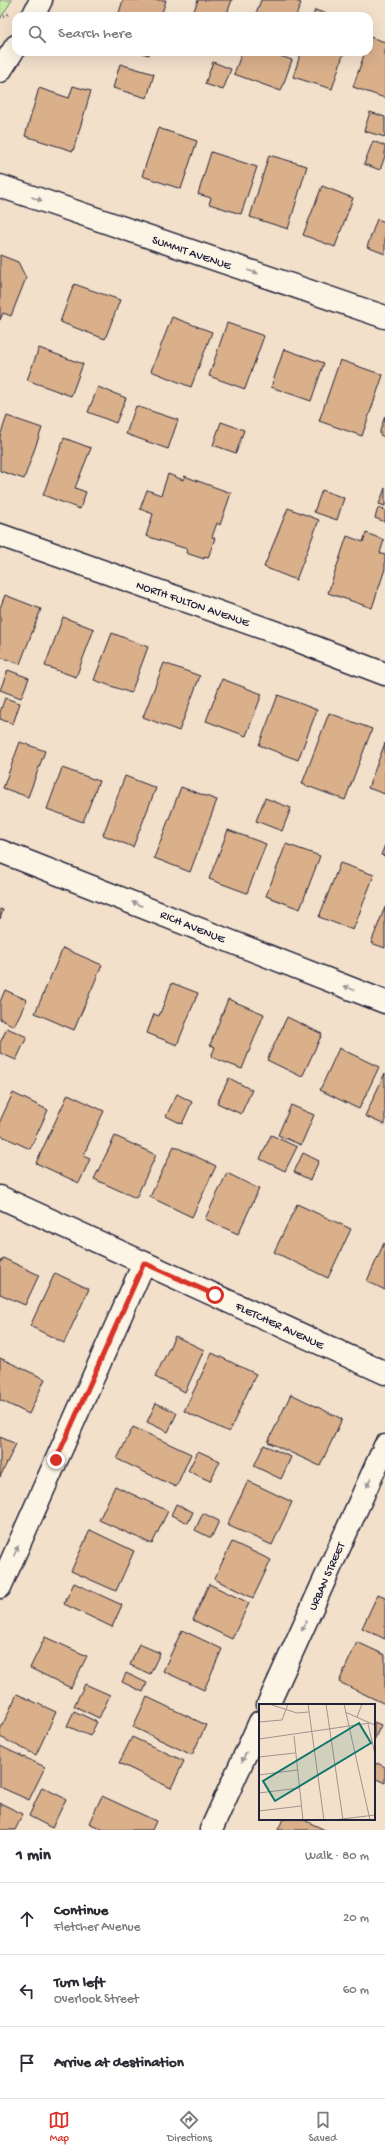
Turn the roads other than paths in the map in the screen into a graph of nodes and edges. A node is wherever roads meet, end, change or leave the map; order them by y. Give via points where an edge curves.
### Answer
1 (41, 0) edge
2 (36, 12) edge
3 (12, 52) edge
4 (0, 72) edge
5 (0, 186) edge
6 (385, 317) edge
7 (0, 535) edge
8 (385, 674) edge
9 (0, 851) edge
10 (385, 1002) edge
11 (0, 1197) edge
12 (144, 1263) junction
13 (385, 1373) edge
14 (385, 1446) edge
15 (0, 1587) edge
16 (268, 1704) edge
17 (259, 1724) edge
18 (211, 1830) edge

1 - 2 street
3 - 4 street
5 -> 6 street, SUMMIT AVENUE
7 - 8 street, NORTH FULTON AVENUE via 283,634
10 -> 9 street, RICH AVENUE
11 - 12 street, FLETCHER AVENUE
12 - 13 street, FLETCHER AVENUE
15 -> 12 street
14 -> 16 street, URBAN STREET
17 -> 18 street

